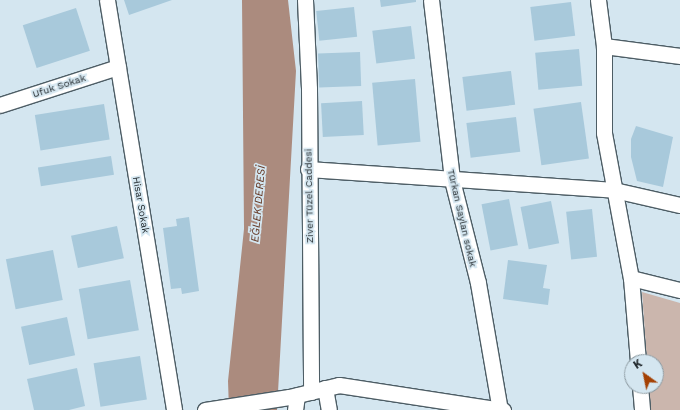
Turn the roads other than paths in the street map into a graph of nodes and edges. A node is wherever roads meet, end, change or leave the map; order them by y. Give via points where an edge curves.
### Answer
1 (107, 0) edge
2 (305, 0) edge
3 (431, 0) edge
4 (598, 0) edge
5 (604, 46) junction
6 (680, 56) edge
7 (118, 67) junction
8 (0, 105) edge
9 (308, 170) junction
10 (452, 180) junction
11 (614, 190) junction
12 (680, 205) edge
13 (631, 278) junction
14 (680, 290) edge
15 (637, 354) edge
16 (641, 394) edge
17 (303, 396) edge
18 (207, 409) edge
19 (174, 410) edge
20 (329, 410) edge
21 (501, 410) edge
22 (642, 410) edge

1 - 7 street, Hisar Sokak
2 - 9 street, Ziver Tüzel Caddesi
3 - 10 street, Türkan Saylan sokak
4 - 5 street
5 - 6 street
5 - 11 street via 604,133
7 - 8 street, Ufuk Sokak
7 - 19 street, Hisar Sokak
9 - 10 street
9 - 17 street, Ziver Tüzel Caddesi
10 - 11 street
10 - 21 street, Türkan Saylan sokak via 478,283
11 - 12 street
11 - 13 street
13 - 14 street
13 - 15 street
16 - 22 street
17 - 18 street
17 - 20 street, Ziver Tüzel Caddesi
17 - 21 street via 339,385

